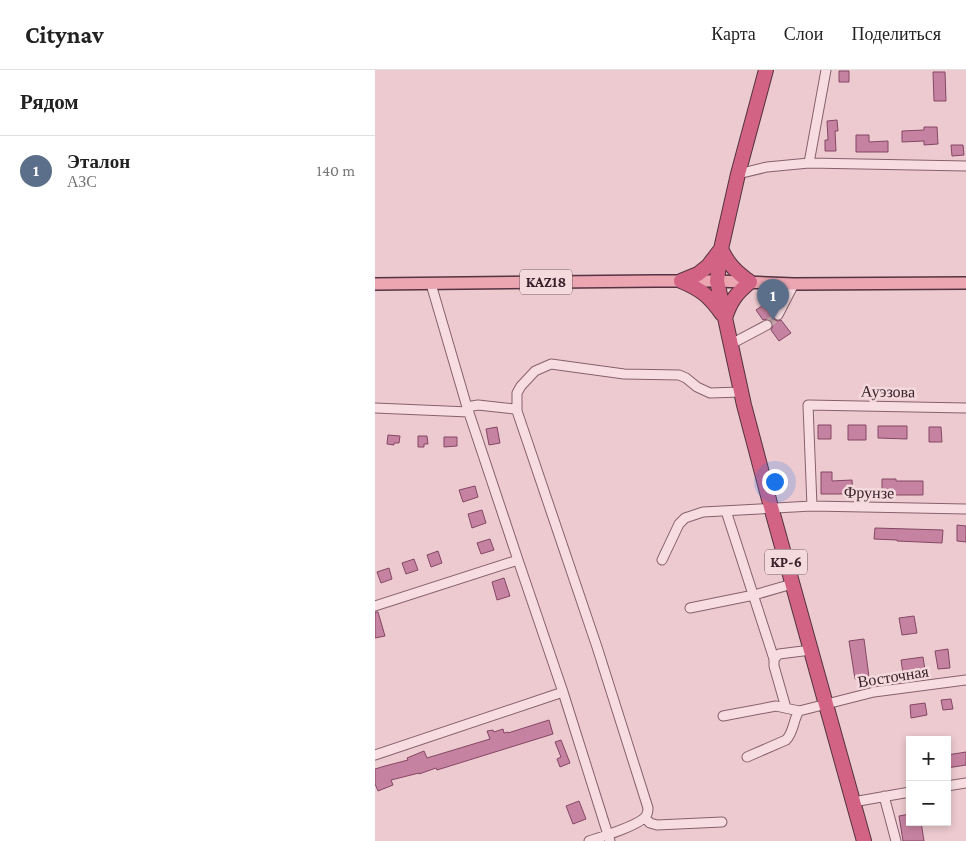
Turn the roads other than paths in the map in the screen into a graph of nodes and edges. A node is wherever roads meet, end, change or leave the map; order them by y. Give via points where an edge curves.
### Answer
1 (766, 70) edge
2 (826, 70) edge
3 (809, 163) junction
4 (966, 166) edge
5 (738, 174) junction
6 (721, 249) junction
7 (681, 281) junction
8 (717, 281) junction
9 (750, 282) junction
10 (966, 283) edge
11 (375, 284) edge
12 (431, 284) junction
13 (794, 284) junction
14 (778, 315) tunnel mouth
15 (725, 318) junction
16 (767, 325) tunnel mouth
17 (731, 344) junction
18 (741, 392) junction
19 (375, 408) edge
20 (966, 408) edge
21 (468, 409) junction
22 (517, 411) junction
23 (812, 506) junction
24 (771, 507) junction
25 (966, 509) edge
26 (726, 511) junction
27 (518, 560) junction
28 (662, 560) dead end
29 (792, 584) junction
30 (754, 595) junction
31 (375, 606) edge
32 (690, 608) dead end
33 (811, 650) junction
34 (774, 659) junction
35 (966, 680) edge
36 (563, 692) junction
37 (826, 705) junction
38 (786, 708) junction
39 (799, 711) junction
40 (723, 716) dead end
41 (375, 755) edge
42 (747, 757) dead end
43 (966, 783) edge
44 (951, 785) edge
45 (906, 793) edge
46 (884, 796) junction
47 (853, 802) junction
48 (645, 818) junction
49 (722, 822) dead end
50 (609, 838) edge
51 (589, 841) edge
52 (864, 841) edge
53 (896, 841) edge

1 - 5 highway, KP-6
2 - 3 street
3 - 4 street
3 - 5 street
5 - 6 highway, KP-6
6 - 7 highway via 708,266
6 - 8 highway, KP-6
6 - 9 highway via 734,270
7 - 8 main road, KAZ18
7 - 12 main road, KAZ18
7 - 15 highway via 705,293
8 - 9 main road, KAZ18
8 - 15 highway, KP-6
9 - 13 main road, KAZ18
9 - 15 highway via 735,296
10 - 13 main road, KAZ18
11 - 12 main road, KAZ18
12 - 21 street
13 - 14 street
15 - 17 highway, KP-6
16 - 17 street
17 - 18 highway, KP-6
18 - 22 street via 710,393 679,376 624,374 551,364 535,371 521,386 517,394
18 - 24 highway, KP-6
19 - 21 street
20 - 23 street, Ауэзова via 809,405
21 - 22 street via 478,405
21 - 27 street
22 - 48 street via 648,808
23 - 24 street, Фрунзе
23 - 25 street, Фрунзе
24 - 26 street, Фрунзе
24 - 29 highway, KP-6
26 - 28 street, Фрунзе via 703,512 685,518
26 - 30 street
27 - 31 street
27 - 36 street
29 - 30 street
29 - 33 highway, KP-6
30 - 32 street
30 - 34 street
33 - 34 street via 779,654
33 - 37 highway, KP-6
34 - 38 street via 773,666
35 - 37 street, Восточная via 874,692
36 - 41 street
36 - 50 street
37 - 39 street, Восточная
37 - 47 highway, KP-6
38 - 39 street
38 - 40 street via 776,706
39 - 42 street via 786,740
43 - 44 street
45 - 46 street
46 - 47 street
46 - 53 street
47 - 52 highway, KP-6
48 - 49 street via 657,826
48 - 50 street
50 - 51 street

